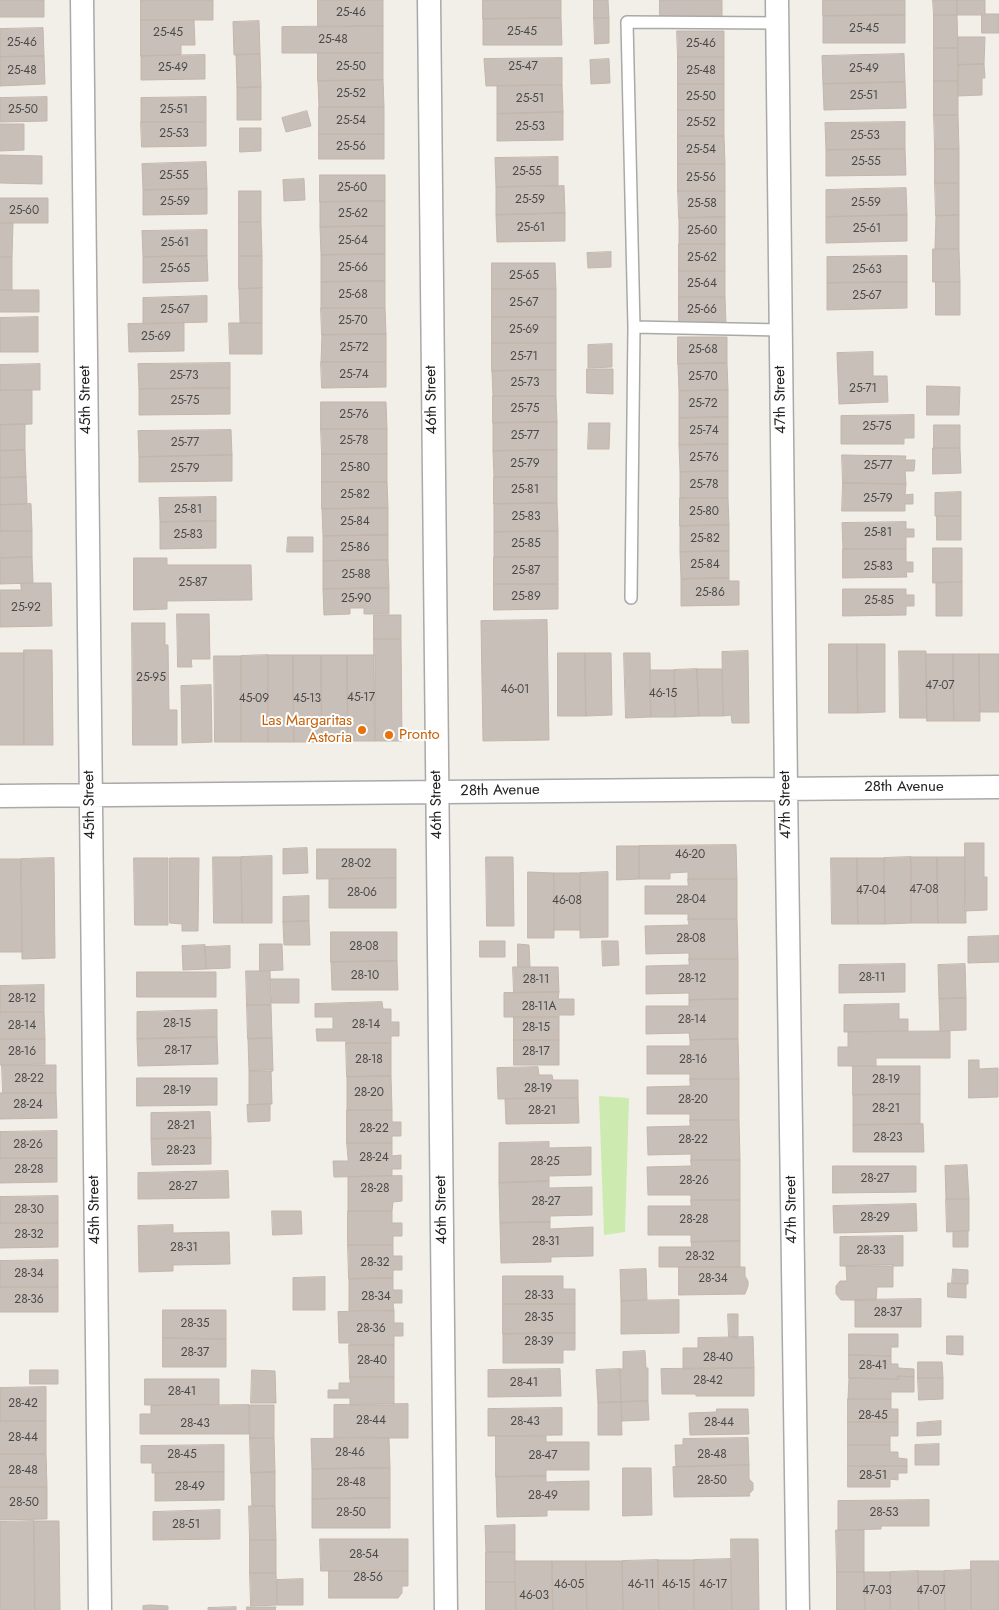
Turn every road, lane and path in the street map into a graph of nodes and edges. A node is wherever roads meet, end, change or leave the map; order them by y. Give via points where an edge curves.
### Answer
1 (82, 0) edge
2 (429, 0) edge
3 (777, 0) edge
4 (777, 23) junction
5 (634, 327) junction
6 (780, 330) junction
7 (632, 598) dead end
8 (999, 786) edge
9 (786, 787) junction
10 (437, 792) junction
11 (90, 795) junction
12 (0, 796) edge
13 (100, 1610) edge
14 (446, 1610) edge
15 (798, 1610) edge

1 - 11 street, 45th Street
2 - 10 street, 46th Street
3 - 4 street, 47th Street
4 - 5 lane via 627,22
4 - 6 street, 47th Street
5 - 6 lane
5 - 7 lane
6 - 9 street, 47th Street
8 - 9 street, 28th Avenue
9 - 10 street, 28th Avenue
9 - 15 street, 47th Street
10 - 11 street, 28th Avenue
10 - 14 street, 46th Street
11 - 12 street, 28th Avenue
11 - 13 street, 45th Street

